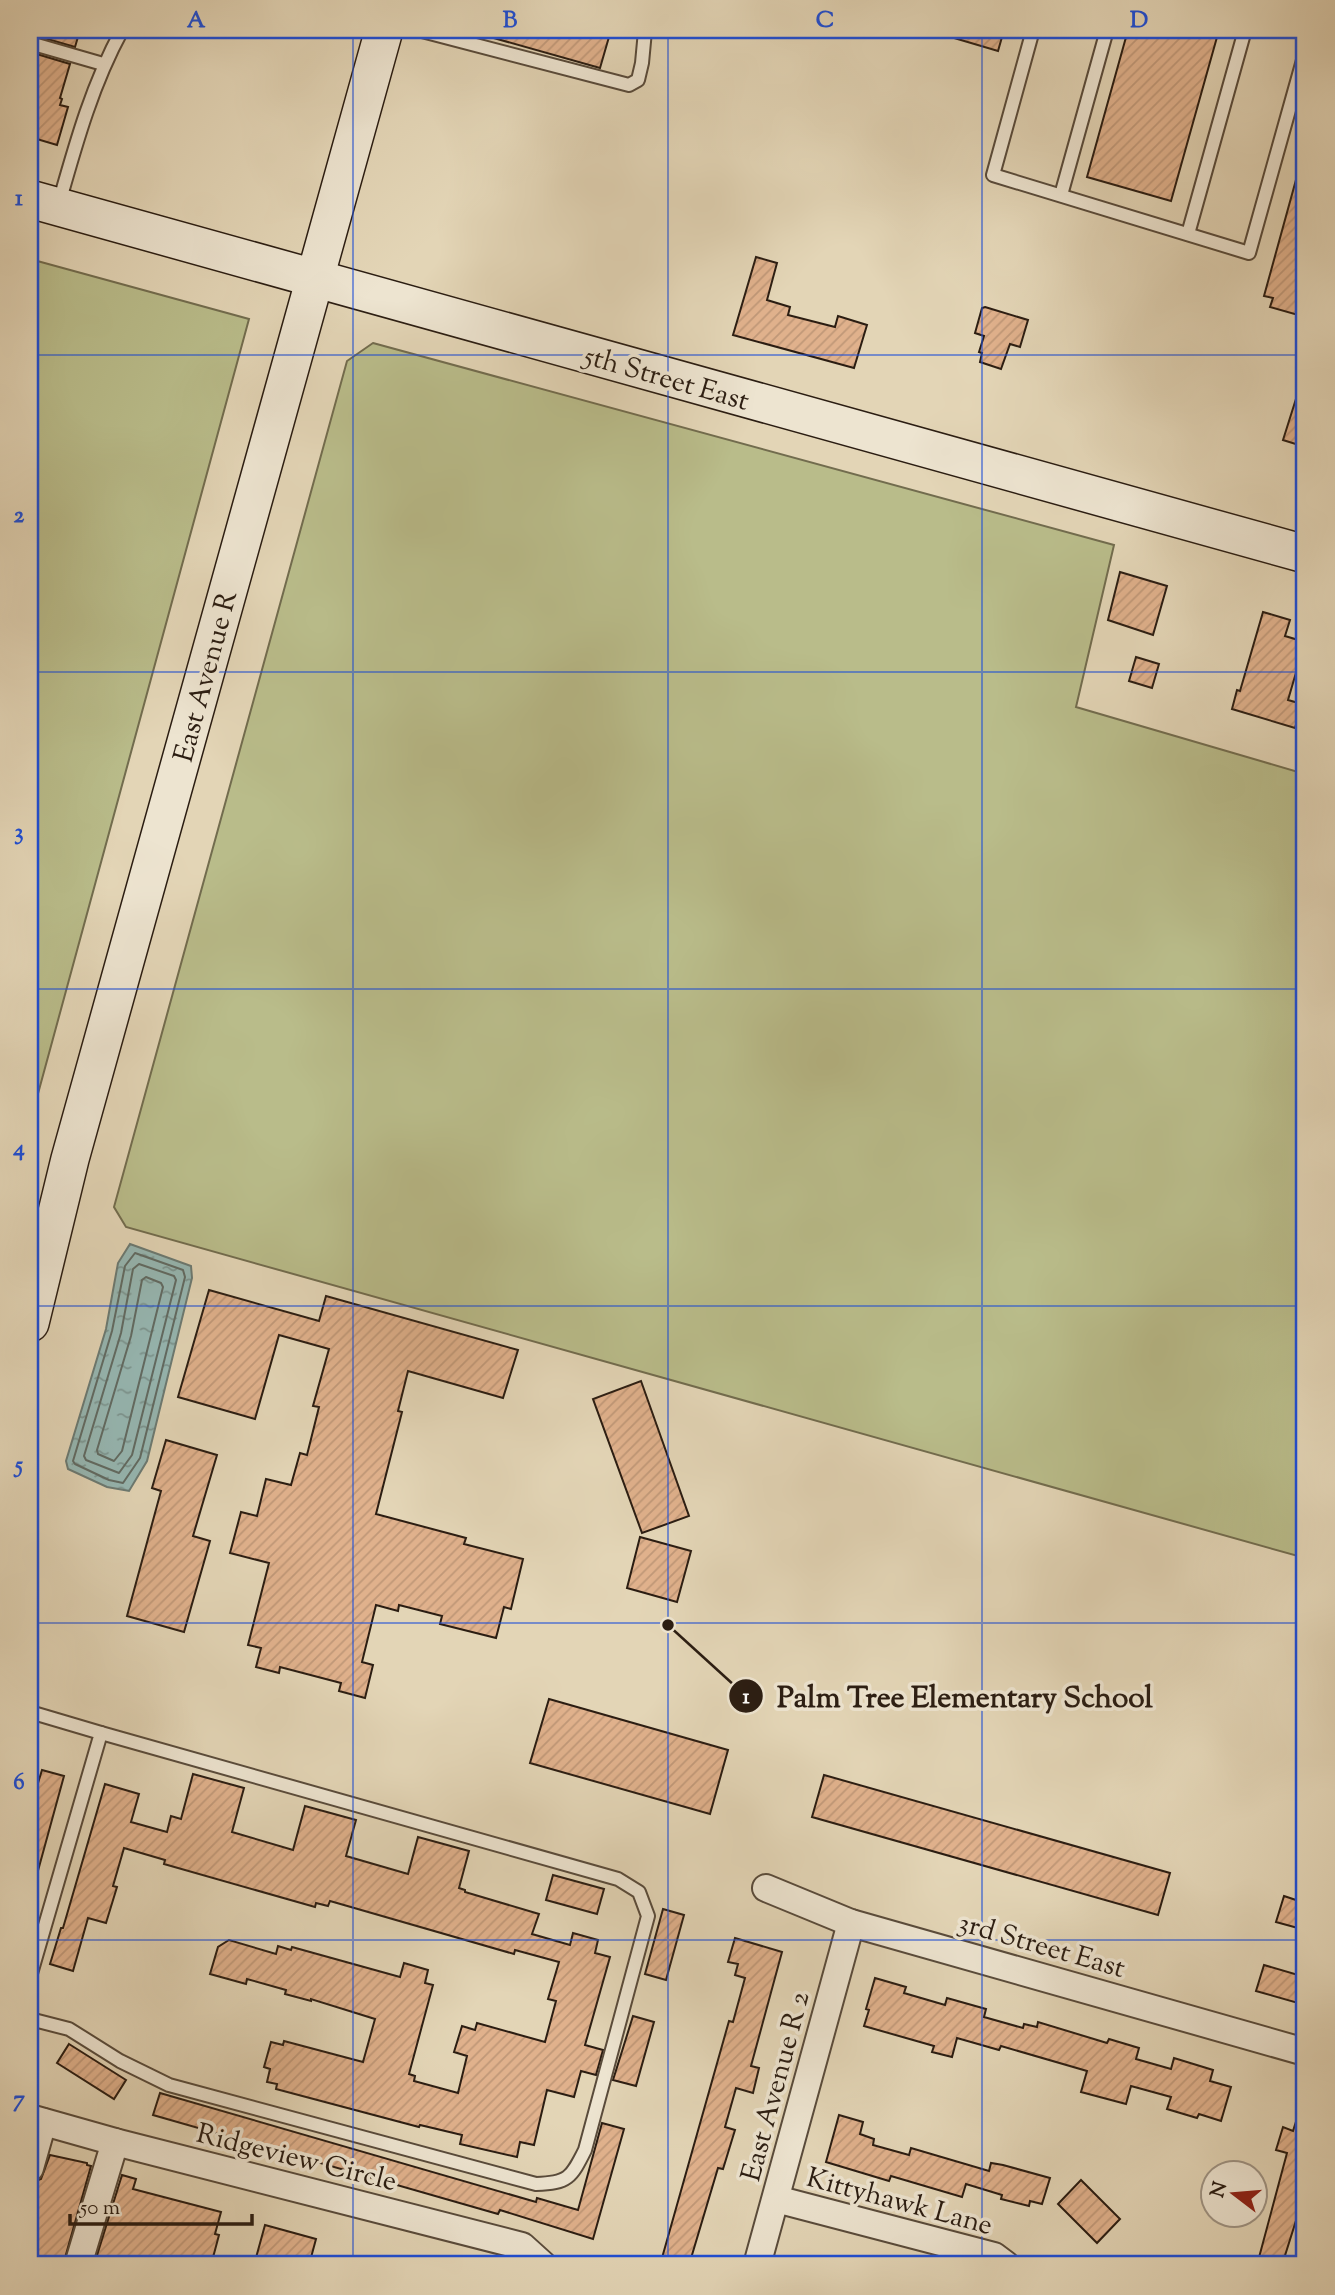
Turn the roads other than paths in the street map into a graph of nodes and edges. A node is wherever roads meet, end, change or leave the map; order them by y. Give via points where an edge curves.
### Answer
1 (122, 30) edge
2 (384, 30) edge
3 (418, 30) edge
4 (642, 30) edge
5 (1033, 30) edge
6 (1107, 30) edge
7 (1245, 30) edge
8 (30, 43) edge
9 (1305, 53) edge
10 (103, 64) junction
11 (1061, 195) junction
12 (44, 203) edge
13 (1188, 234) junction
14 (313, 278) junction
15 (1305, 554) edge
16 (30, 1323) edge
17 (30, 1712) edge
18 (101, 1733) junction
19 (766, 1888) dead end
20 (851, 1923) junction
21 (30, 1976) edge
22 (30, 2019) edge
23 (1305, 2052) edge
24 (37, 2120) edge
25 (115, 2142) junction
26 (30, 2168) edge
27 (776, 2199) junction
28 (78, 2265) edge
29 (543, 2265) edge
30 (757, 2265) edge
31 (1006, 2265) edge

1 - 10 lane
2 - 14 street, East Avenue R
3 - 4 lane via 629,85 638,80
5 - 11 lane via 993,175
6 - 11 lane
7 - 13 lane
8 - 10 lane
9 - 13 lane via 1249,253
10 - 12 lane
11 - 13 lane
12 - 14 street, 5th Street East
14 - 15 street, 5th Street East
14 - 16 street, East Avenue R via 70,1159
17 - 18 lane
18 - 21 lane
18 - 22 lane via 618,1879 639,1892 648,1916 585,2150 575,2171 559,2183 536,2184 169,2085 69,2029
19 - 20 street, 3rd Street East
20 - 23 street, 3rd Street East
20 - 27 street, East Avenue R 2
24 - 25 street, Ridgeview Circle
24 - 26 street
25 - 28 street
25 - 29 street, Ridgeview Circle via 522,2246
27 - 30 street, East Avenue R 2
27 - 31 street, Kittyhawk Lane via 994,2256

